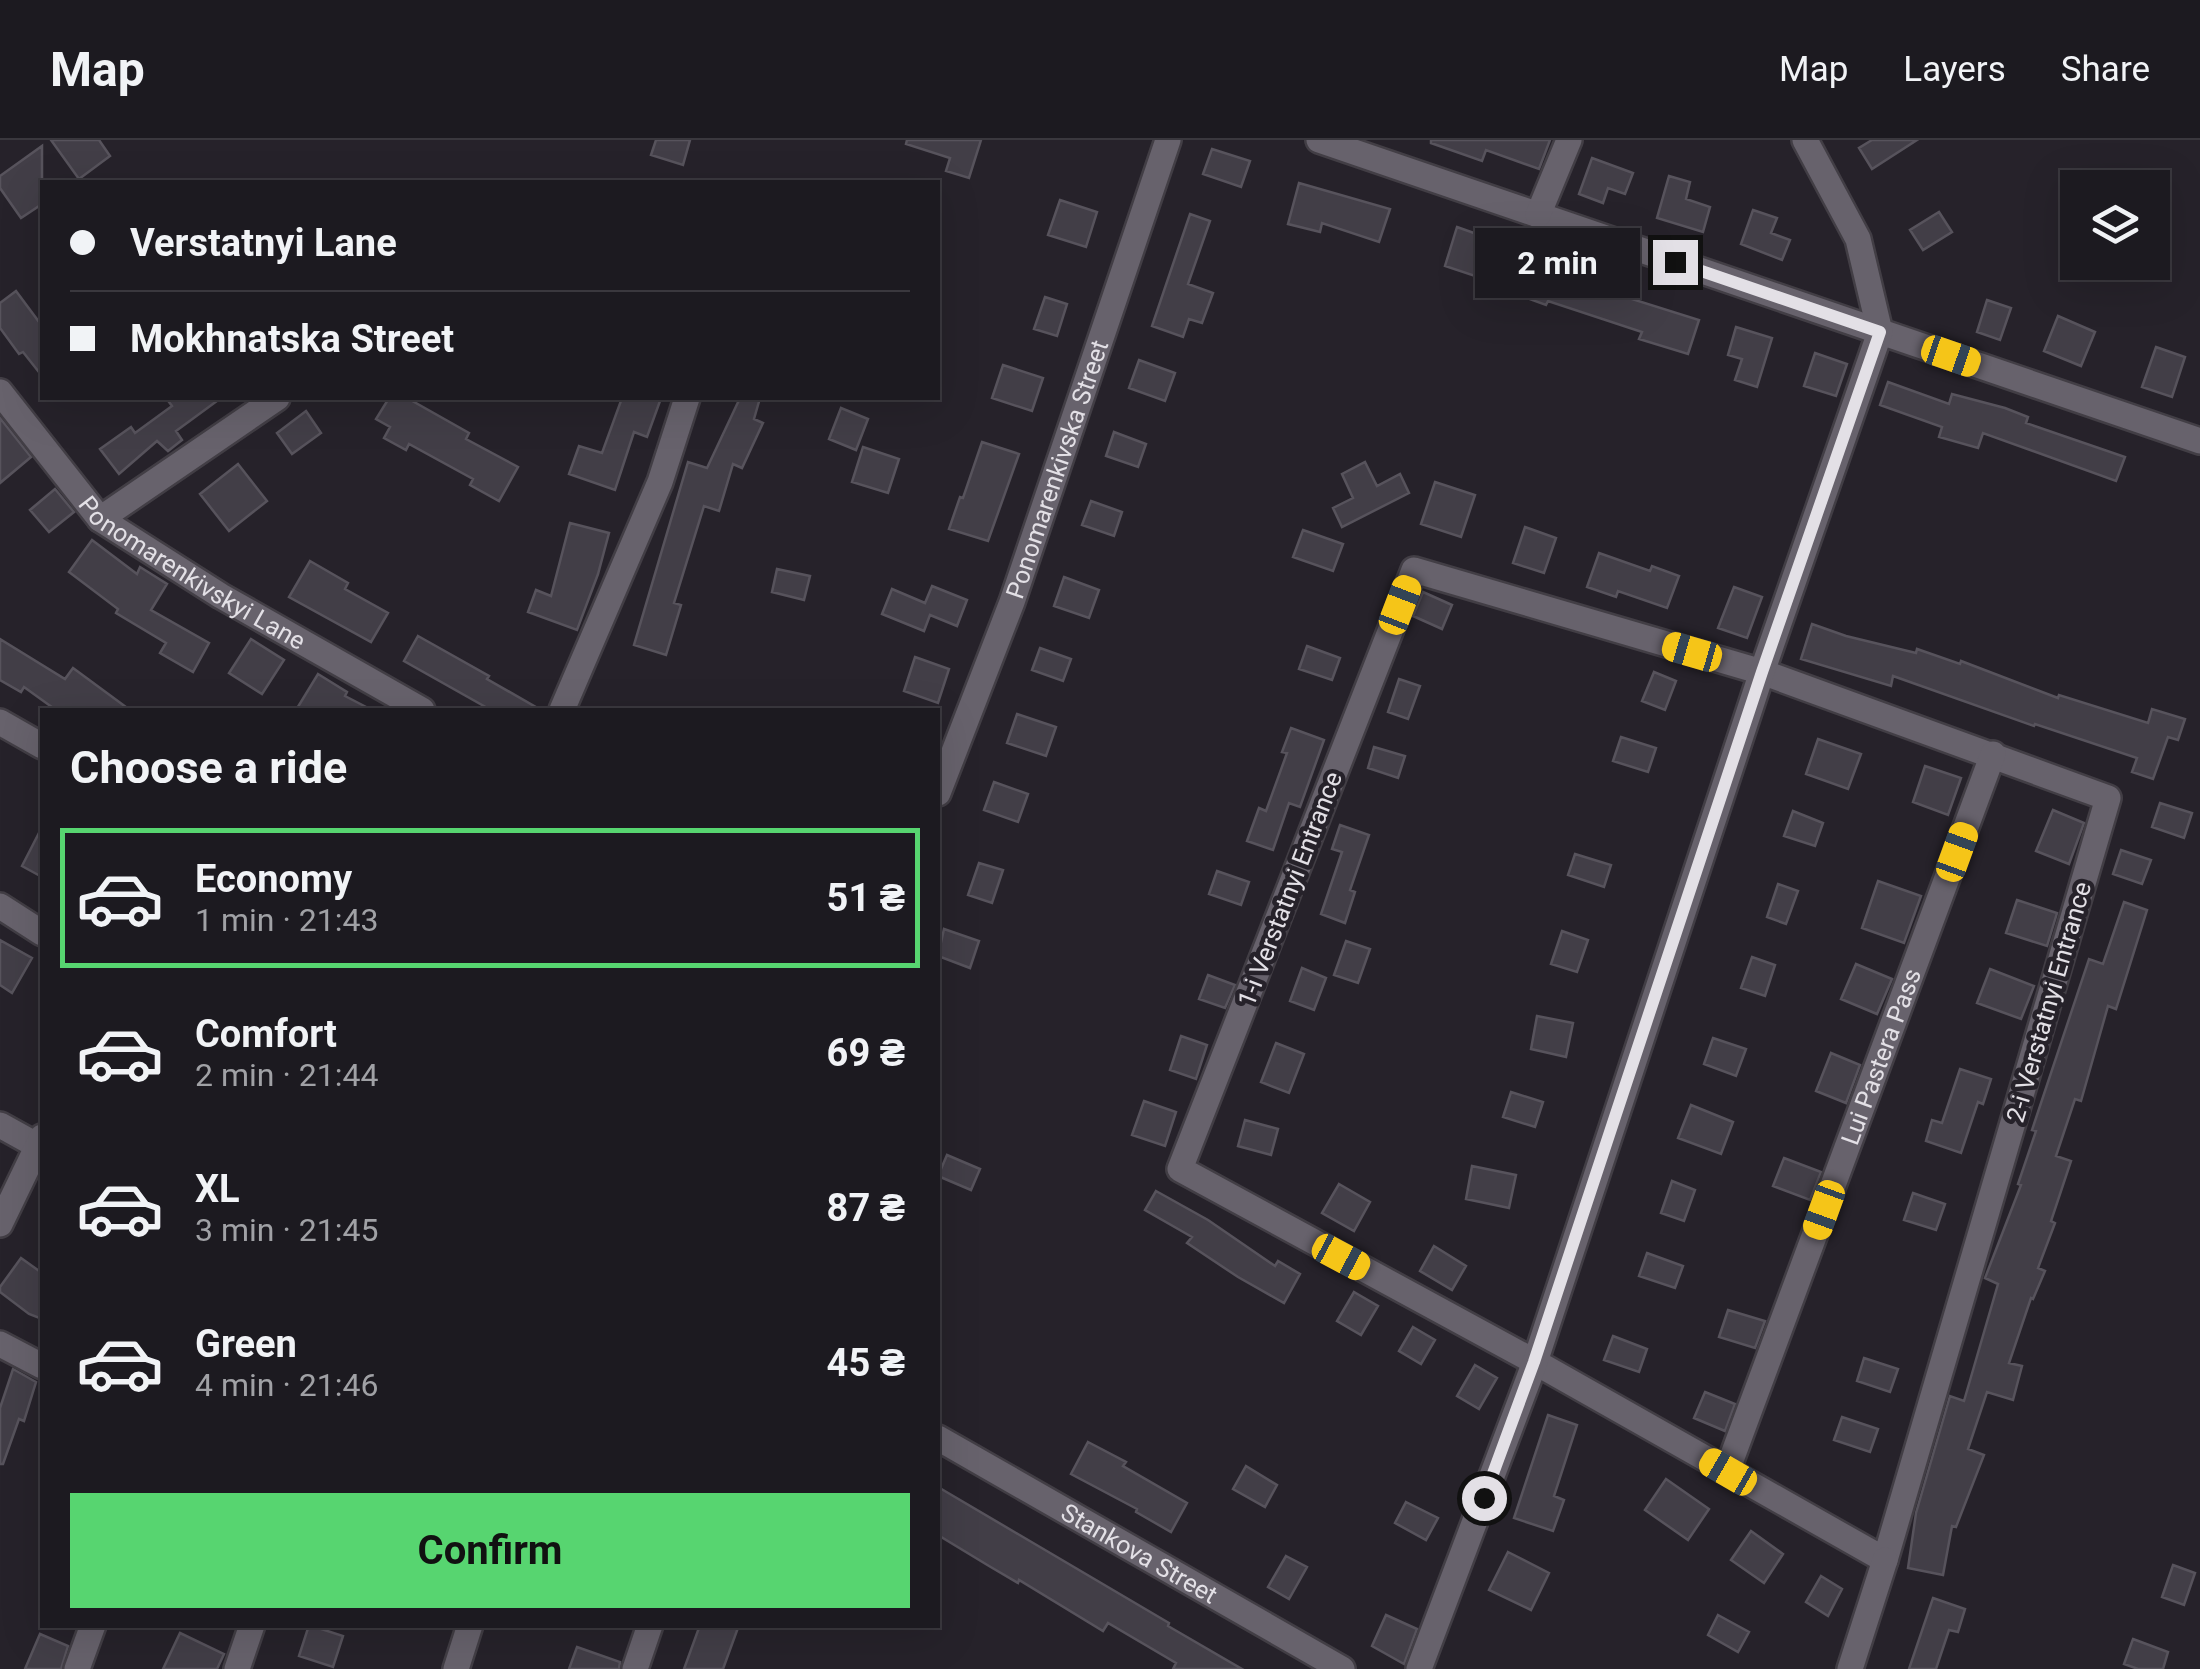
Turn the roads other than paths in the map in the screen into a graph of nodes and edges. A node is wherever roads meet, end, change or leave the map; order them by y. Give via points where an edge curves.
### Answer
1 (1168, 140) edge
2 (1319, 140) edge
3 (1568, 140) edge
4 (1804, 140) edge
5 (1538, 214) junction
6 (1880, 332) junction
7 (0, 392) edge
8 (275, 400) edge
9 (685, 400) edge
10 (2200, 441) edge
11 (100, 519) junction
12 (1762, 672) junction
13 (418, 708) edge
14 (563, 708) edge
15 (0, 722) edge
16 (40, 745) edge
17 (1993, 754) junction
18 (940, 789) edge
19 (0, 906) edge
20 (40, 932) edge
21 (0, 1125) edge
22 (40, 1142) edge
23 (0, 1224) edge
24 (0, 1344) edge
25 (1534, 1362) junction
26 (40, 1365) edge
27 (940, 1439) edge
28 (1728, 1472) junction
29 (1885, 1560) junction
30 (92, 1628) edge
31 (251, 1628) edge
32 (469, 1628) edge
33 (649, 1628) edge
34 (78, 1669) edge
35 (237, 1669) edge
36 (456, 1669) edge
37 (636, 1669) edge
38 (1342, 1669) edge
39 (1419, 1669) edge
40 (1850, 1669) edge

1 - 18 street, Ponomarenkivska Street via 1012,602
2 - 5 street
3 - 5 street
4 - 6 street via 1858,239
5 - 6 street
6 - 10 street
6 - 12 street
7 - 11 street, Ponomarenkivskyi Lane
8 - 11 street
9 - 14 street via 660,482
11 - 13 street, Ponomarenkivskyi Lane
12 - 17 street, 2-i Verstatnyi Entrance
12 - 25 street
12 - 25 street, 1-i Verstatnyi Entrance via 1414,570 1180,1169
15 - 16 street
17 - 28 street, Lui Pastera Pass
17 - 29 street, 2-i Verstatnyi Entrance via 2108,798
19 - 20 street
21 - 22 street
22 - 23 street
24 - 26 street
25 - 28 street
25 - 39 street
27 - 38 street, Stankova Street
28 - 29 street
29 - 40 street, 2-i Verstatnyi Entrance
30 - 34 street
31 - 35 street
32 - 36 street
33 - 37 street

